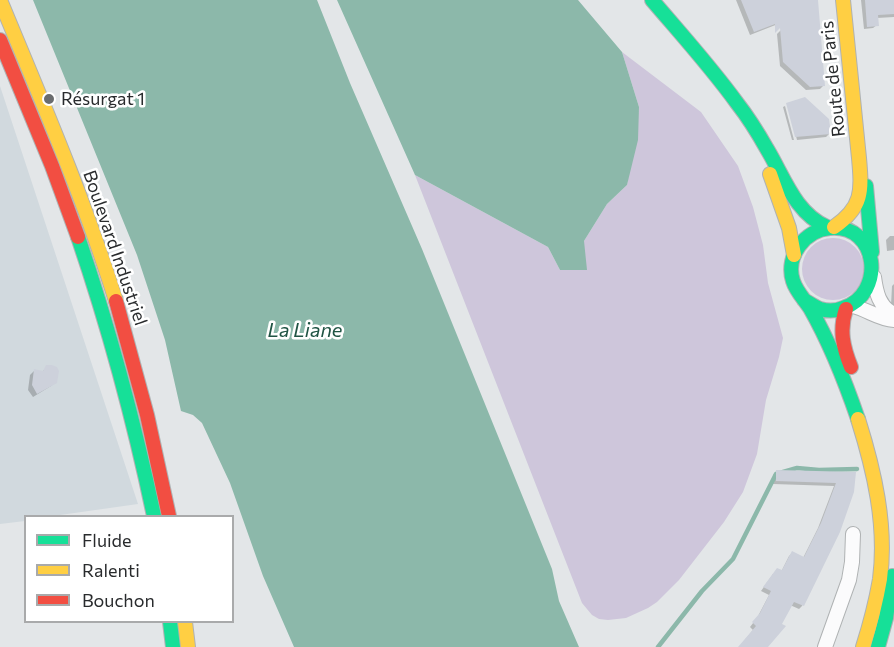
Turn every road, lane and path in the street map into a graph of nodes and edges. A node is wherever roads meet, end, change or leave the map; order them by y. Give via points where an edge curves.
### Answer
1 (0, 0) edge
2 (652, 0) edge
3 (843, 0) edge
4 (0, 39) edge
5 (753, 126) junction
6 (859, 154) junction
7 (831, 227) junction
8 (872, 252) junction
9 (794, 255) junction
10 (874, 277) junction
11 (804, 300) junction
12 (849, 308) junction
13 (894, 314) edge
14 (894, 320) edge
15 (154, 515) edge
16 (169, 515) edge
17 (853, 534) dead end
18 (890, 619) edge
19 (170, 623) edge
20 (185, 623) edge
21 (173, 647) edge
22 (188, 647) edge
23 (825, 647) edge
24 (863, 647) edge
25 (878, 647) edge

1 - 16 street, Boulevard Industriel via 105,267 140,386
2 - 5 street via 729,91
3 - 6 street, Route de Paris
4 - 15 street, Boulevard Industriel via 68,209 105,317
5 - 7 street via 808,218
5 - 9 street via 786,219
6 - 7 street, Route de Paris via 857,202 848,217
6 - 8 street, Route de Paris
7 - 8 street via 855,233
7 - 9 street via 807,237
8 - 10 street
9 - 11 street via 792,277
10 - 12 street via 866,296
10 - 13 street via 880,302
11 - 12 street via 822,310
11 - 24 street via 850,396 873,475 881,560
12 - 14 street
12 - 18 street via 841,329 843,346 875,428 888,485 893,571
17 - 23 street via 849,580
18 - 25 street
19 - 21 street
20 - 22 street

